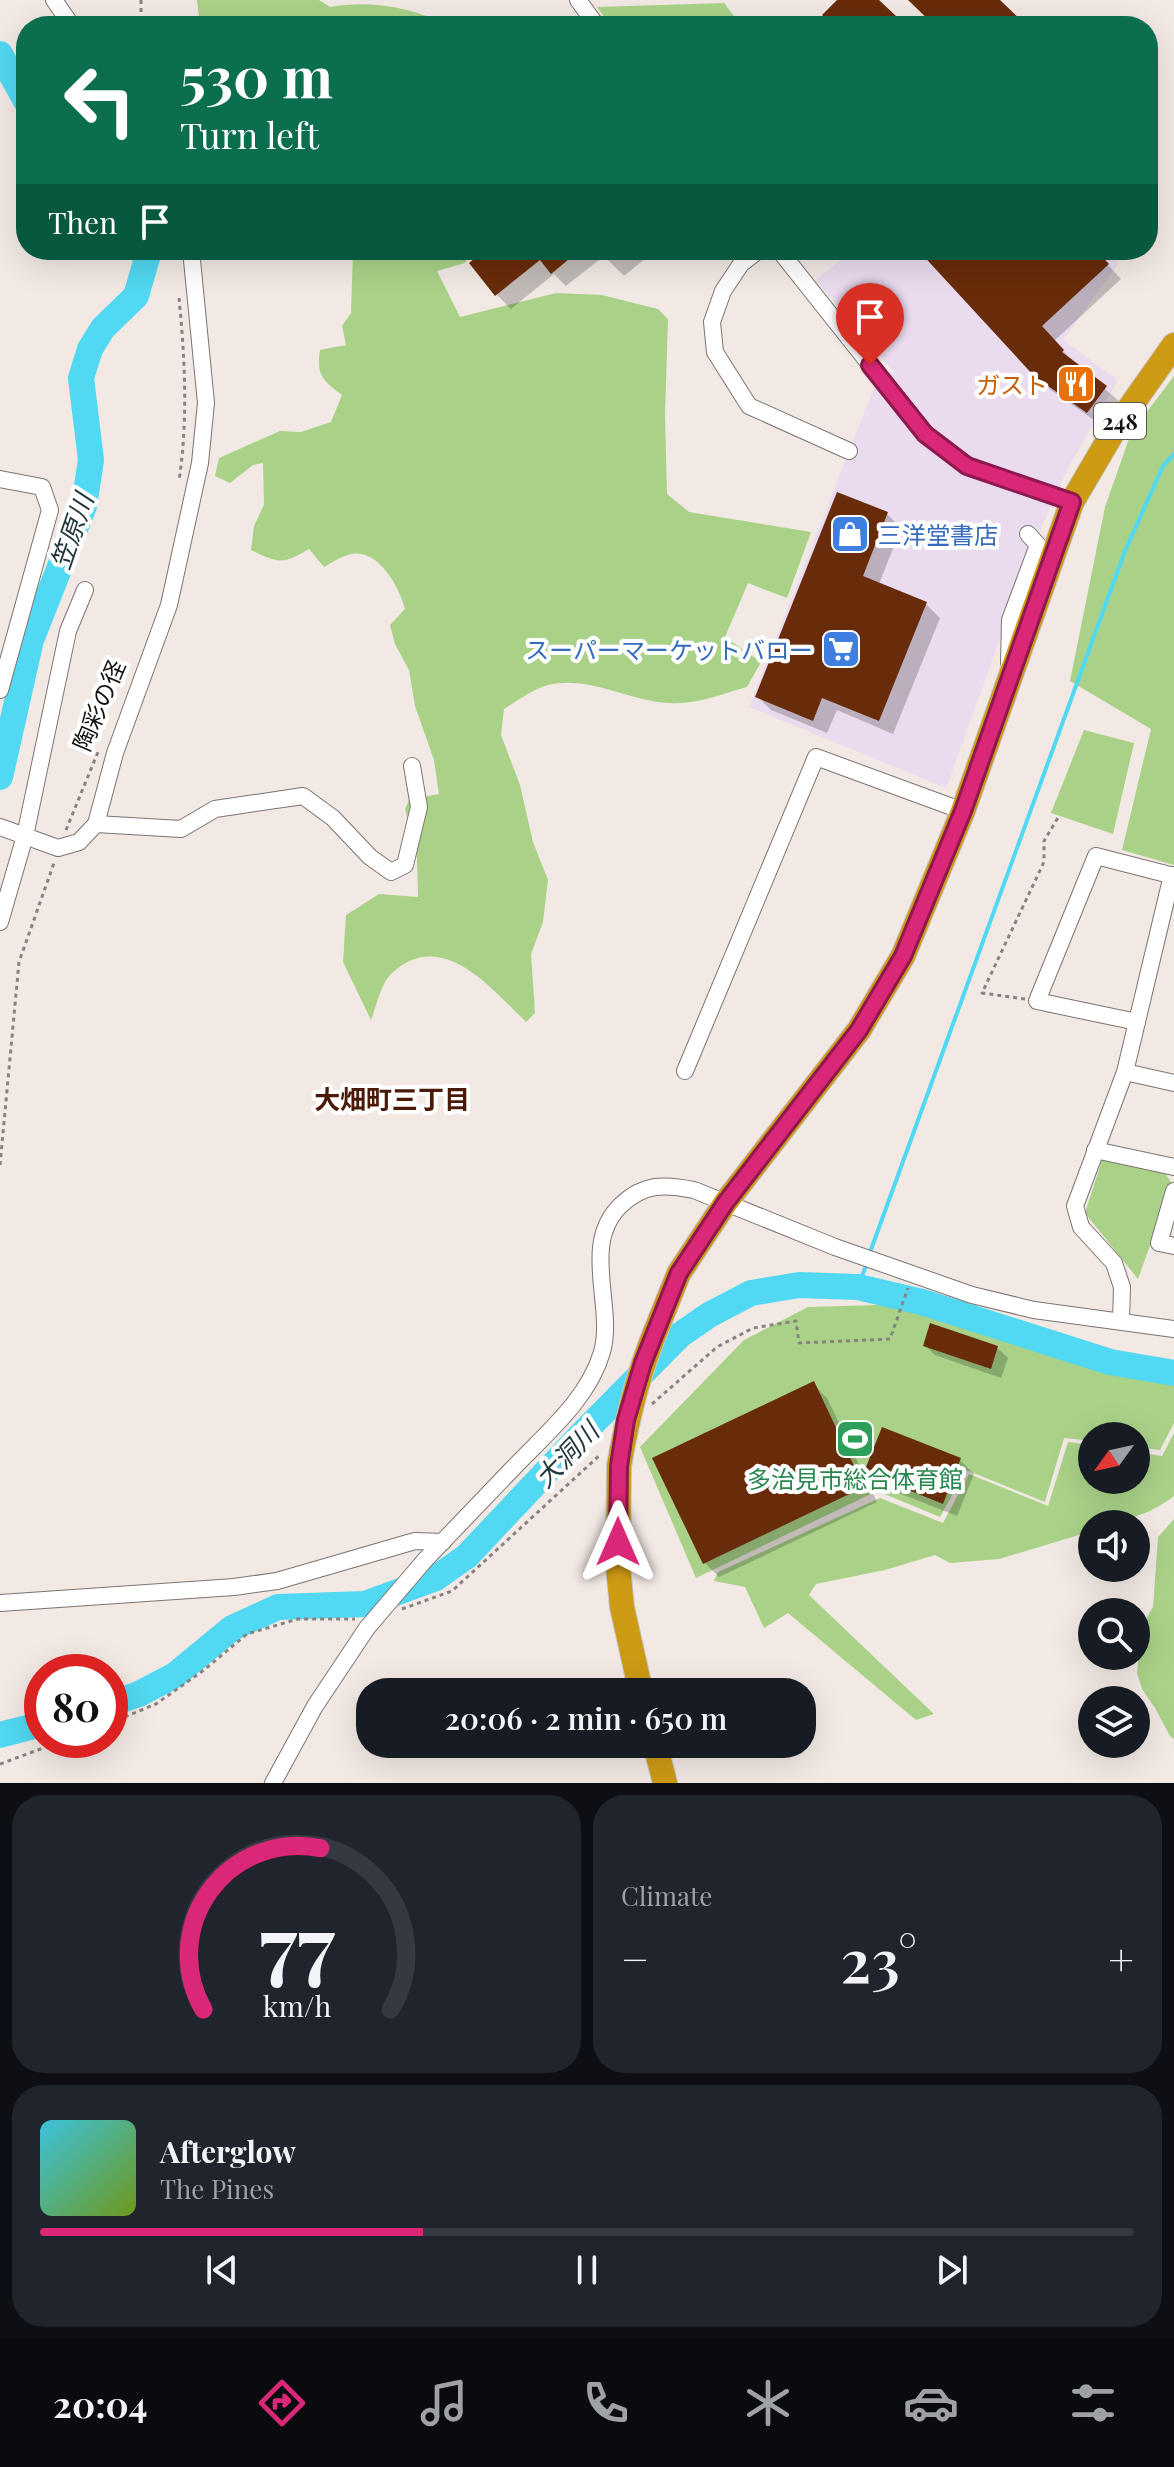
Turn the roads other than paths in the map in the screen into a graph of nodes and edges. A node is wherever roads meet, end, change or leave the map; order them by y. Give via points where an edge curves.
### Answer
1 (192, 260) edge
2 (746, 260) edge
3 (787, 260) edge
4 (1174, 345) edge
5 (849, 451) dead end
6 (0, 479) edge
7 (1072, 502) junction
8 (1028, 534) dead end
9 (85, 590) dead end
10 (1009, 681) junction
11 (0, 690) edge
12 (412, 766) dead end
13 (963, 811) junction
14 (96, 824) junction
15 (0, 827) edge
16 (25, 836) junction
17 (1173, 876) edge
18 (0, 922) edge
19 (1137, 1022) junction
20 (685, 1071) dead end
21 (1125, 1072) junction
22 (1174, 1083) edge
23 (1095, 1150) junction
24 (1174, 1167) edge
25 (1174, 1191) edge
26 (726, 1202) junction
27 (1174, 1246) edge
28 (1121, 1321) junction
29 (1174, 1329) edge
30 (443, 1542) junction
31 (0, 1603) edge
32 (638, 1678) edge
33 (659, 1758) edge
34 (273, 1783) edge
35 (665, 1783) edge

1 - 14 street via 206,403 200,463 169,605 115,753
2 - 5 street via 723,291 712,322 715,352 749,406
3 - 7 street via 925,434 967,466
4 - 7 highway, 248
6 - 11 street via 42,487 50,510
7 - 10 highway, 248
8 - 10 street via 1038,545 1010,620
9 - 16 street via 68,631
10 - 13 highway, 248
12 - 14 street via 419,807 405,865 391,872 303,796 215,809 181,829
13 - 20 street via 816,757
13 - 26 highway, 248 via 896,969 859,1030
14 - 16 street via 79,842 58,848
15 - 16 street
16 - 18 street
17 - 19 street
17 - 19 street via 1096,856 1037,1001
19 - 21 street
21 - 22 street
21 - 23 street
23 - 24 street
23 - 28 street via 1075,1206 1081,1227 1114,1263 1122,1287
25 - 27 street via 1159,1243
26 - 28 street via 972,1295 1034,1310
26 - 30 street via 671,1185 649,1186 620,1205 600,1253 607,1330 601,1355 578,1400
26 - 32 highway, 248, bridge via 679,1273 611,1459 620,1594
28 - 29 street
30 - 31 street via 415,1541 277,1581 234,1587
30 - 34 street, bridge via 367,1622
33 - 35 highway

